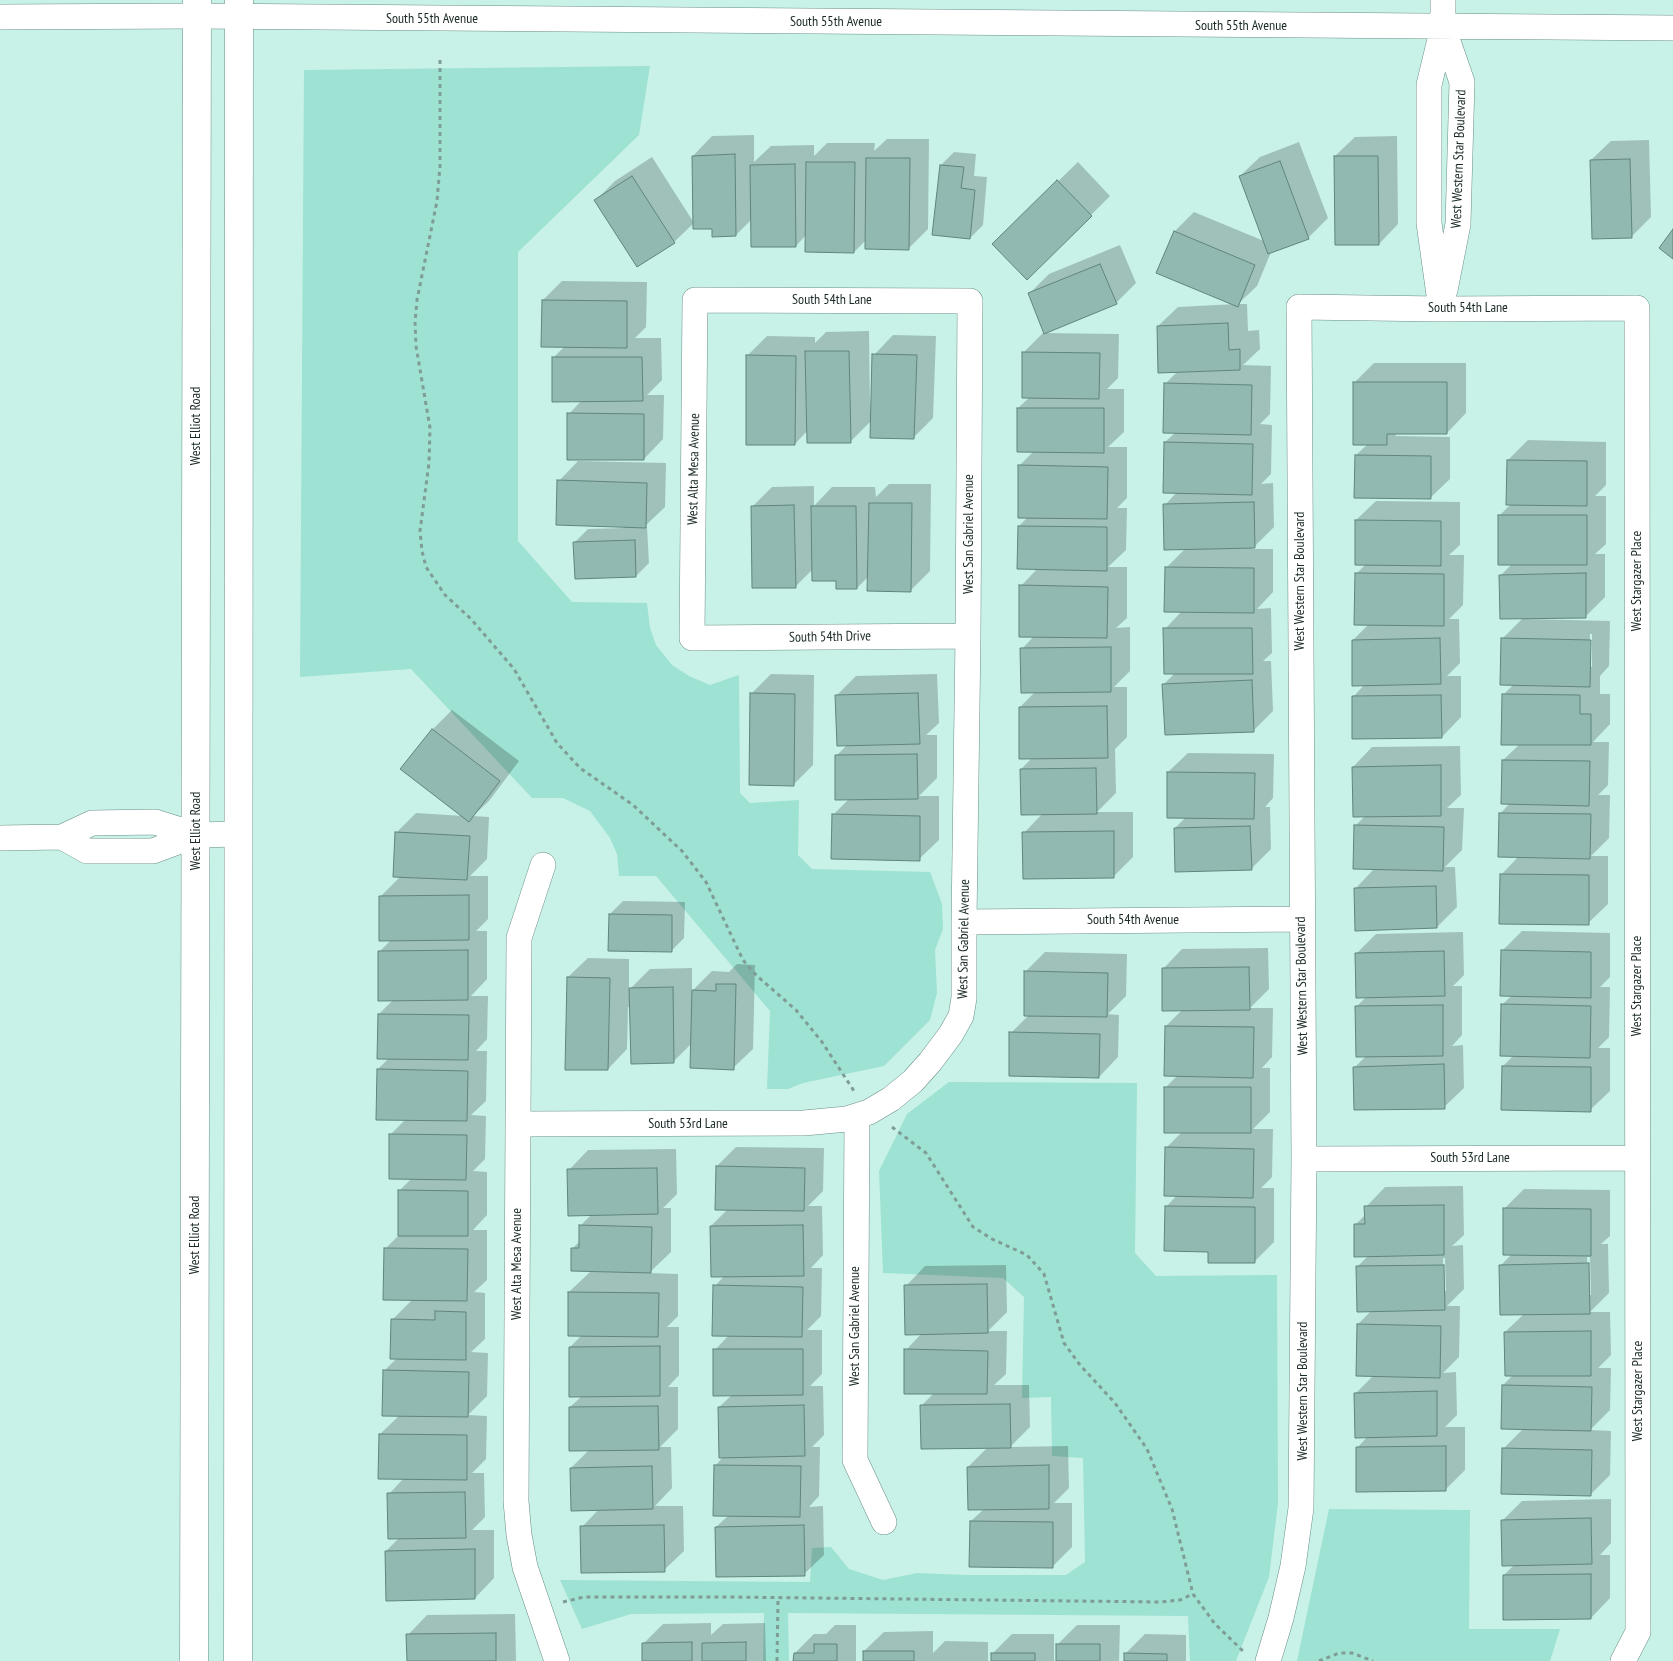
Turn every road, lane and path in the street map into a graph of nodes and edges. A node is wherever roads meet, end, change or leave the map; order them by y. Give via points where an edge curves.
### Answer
1 (1443, 0) edge
2 (197, 8) edge
3 (239, 9) edge
4 (0, 17) edge
5 (1443, 28) junction
6 (1673, 28) edge
7 (440, 60) dead end
8 (695, 300) joint
9 (970, 301) joint
10 (1299, 307) joint
11 (1637, 308) joint
12 (1441, 309) junction
13 (968, 636) junction
14 (692, 638) joint
15 (239, 834) junction
16 (196, 835) junction
17 (0, 838) edge
18 (543, 865) dead end
19 (1302, 919) junction
20 (964, 922) junction
21 (863, 1114) junction
22 (518, 1124) junction
23 (1637, 1158) junction
24 (1304, 1159) junction
25 (884, 1522) dead end
26 (1193, 1594) junction
27 (778, 1598) junction
28 (538, 1607) junction
29 (1257, 1657) edge
30 (194, 1661) edge
31 (238, 1661) edge
32 (557, 1661) edge
33 (777, 1661) edge
34 (1319, 1661) edge
35 (1373, 1661) edge
36 (1623, 1661) edge

1 - 5 street, West Western Star Boulevard
2 - 3 street, South 55th Avenue
2 - 4 street, South 55th Avenue
2 - 16 main road, West Elliot Road
3 - 5 street, South 55th Avenue
3 - 15 main road
5 - 6 street, South 55th Avenue
5 - 12 street, West Western Star Boulevard via 1462,82 1458,224
7 - 21 path via 437,200 415,322 430,428 420,531 426,567 445,595 514,668 557,743 580,768 633,805 682,851 706,882 743,960 796,1010 822,1042
8 - 9 street, South 54th Lane
8 - 14 street, West Alta Mesa Avenue
9 - 13 street, West San Gabriel Avenue
10 - 12 street, South 54th Lane
10 - 19 street, West Western Star Boulevard
11 - 12 street, South 54th Lane
11 - 23 street, West Stargazer Place
13 - 14 street, South 54th Drive
13 - 20 street, West San Gabriel Avenue
15 - 16 street
15 - 31 main road
16 - 17 street via 155,822 92,823 62,837
16 - 30 main road, West Elliot Road
18 - 22 street, West Alta Mesa Avenue via 519,938
19 - 20 street, South 54th Avenue
19 - 24 street, West Western Star Boulevard
20 - 21 street, West San Gabriel Avenue via 964,998 951,1034 913,1081 891,1099
21 - 22 street, South 53rd Lane via 847,1119 804,1123
21 - 25 street, West San Gabriel Avenue via 855,1460
21 - 26 path via 902,1133 926,1153 973,1227 1027,1255 1044,1274 1064,1343 1115,1403 1147,1449 1172,1509
22 - 28 street, West Alta Mesa Avenue via 516,1501 519,1535
23 - 24 street, South 53rd Lane
23 - 36 street, West Stargazer Place via 1638,1632
24 - 29 street, West Western Star Boulevard via 1302,1508 1281,1618
26 - 27 path via 1180,1600 1161,1602
26 - 29 path via 1240,1650
27 - 28 path via 584,1598
27 - 33 path
28 - 32 street, West Alta Mesa Avenue
34 - 35 path via 1339,1653 1352,1653

